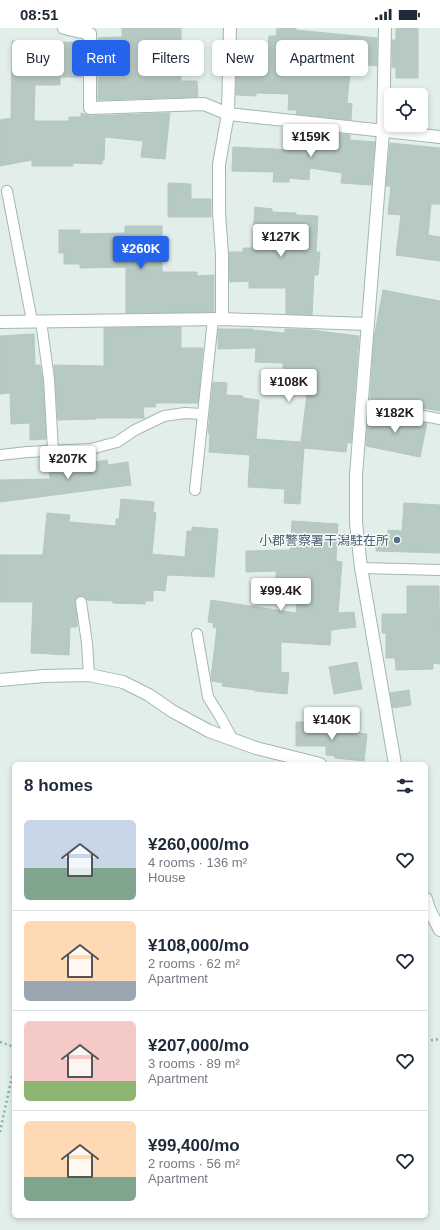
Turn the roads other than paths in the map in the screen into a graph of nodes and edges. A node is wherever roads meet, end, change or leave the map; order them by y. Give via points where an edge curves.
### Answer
1 (64, 28) edge
2 (230, 28) edge
3 (385, 28) edge
4 (228, 114) junction
5 (383, 132) junction
6 (440, 137) edge
7 (6, 191) dead end
8 (218, 319) junction
9 (37, 321) junction
10 (0, 322) edge
11 (367, 324) junction
12 (361, 404) junction
13 (202, 414) junction
14 (440, 419) edge
15 (53, 451) junction
16 (0, 455) edge
17 (195, 490) dead end
18 (361, 568) junction
19 (440, 570) edge
20 (81, 602) dead end
21 (197, 634) dead end
22 (89, 675) junction
23 (0, 680) edge
24 (233, 740) junction
25 (312, 762) edge
26 (395, 762) edge
27 (428, 906) edge
28 (440, 930) edge

1 - 4 street via 90,34 90,108 204,104
2 - 4 street
3 - 5 street
4 - 5 street
4 - 8 street via 219,164 222,254
5 - 6 street
5 - 11 street
7 - 9 lane
8 - 9 street
8 - 11 street
8 - 13 lane
9 - 10 street
9 - 15 lane via 49,379
11 - 12 street
12 - 14 lane
12 - 18 street via 356,475 356,523
13 - 15 lane via 164,416 117,442 90,449
13 - 17 lane
15 - 16 lane
18 - 19 lane
18 - 26 street
20 - 22 lane
21 - 24 lane via 208,697
22 - 23 street
22 - 24 street via 123,682 209,731
24 - 25 street
27 - 28 street

